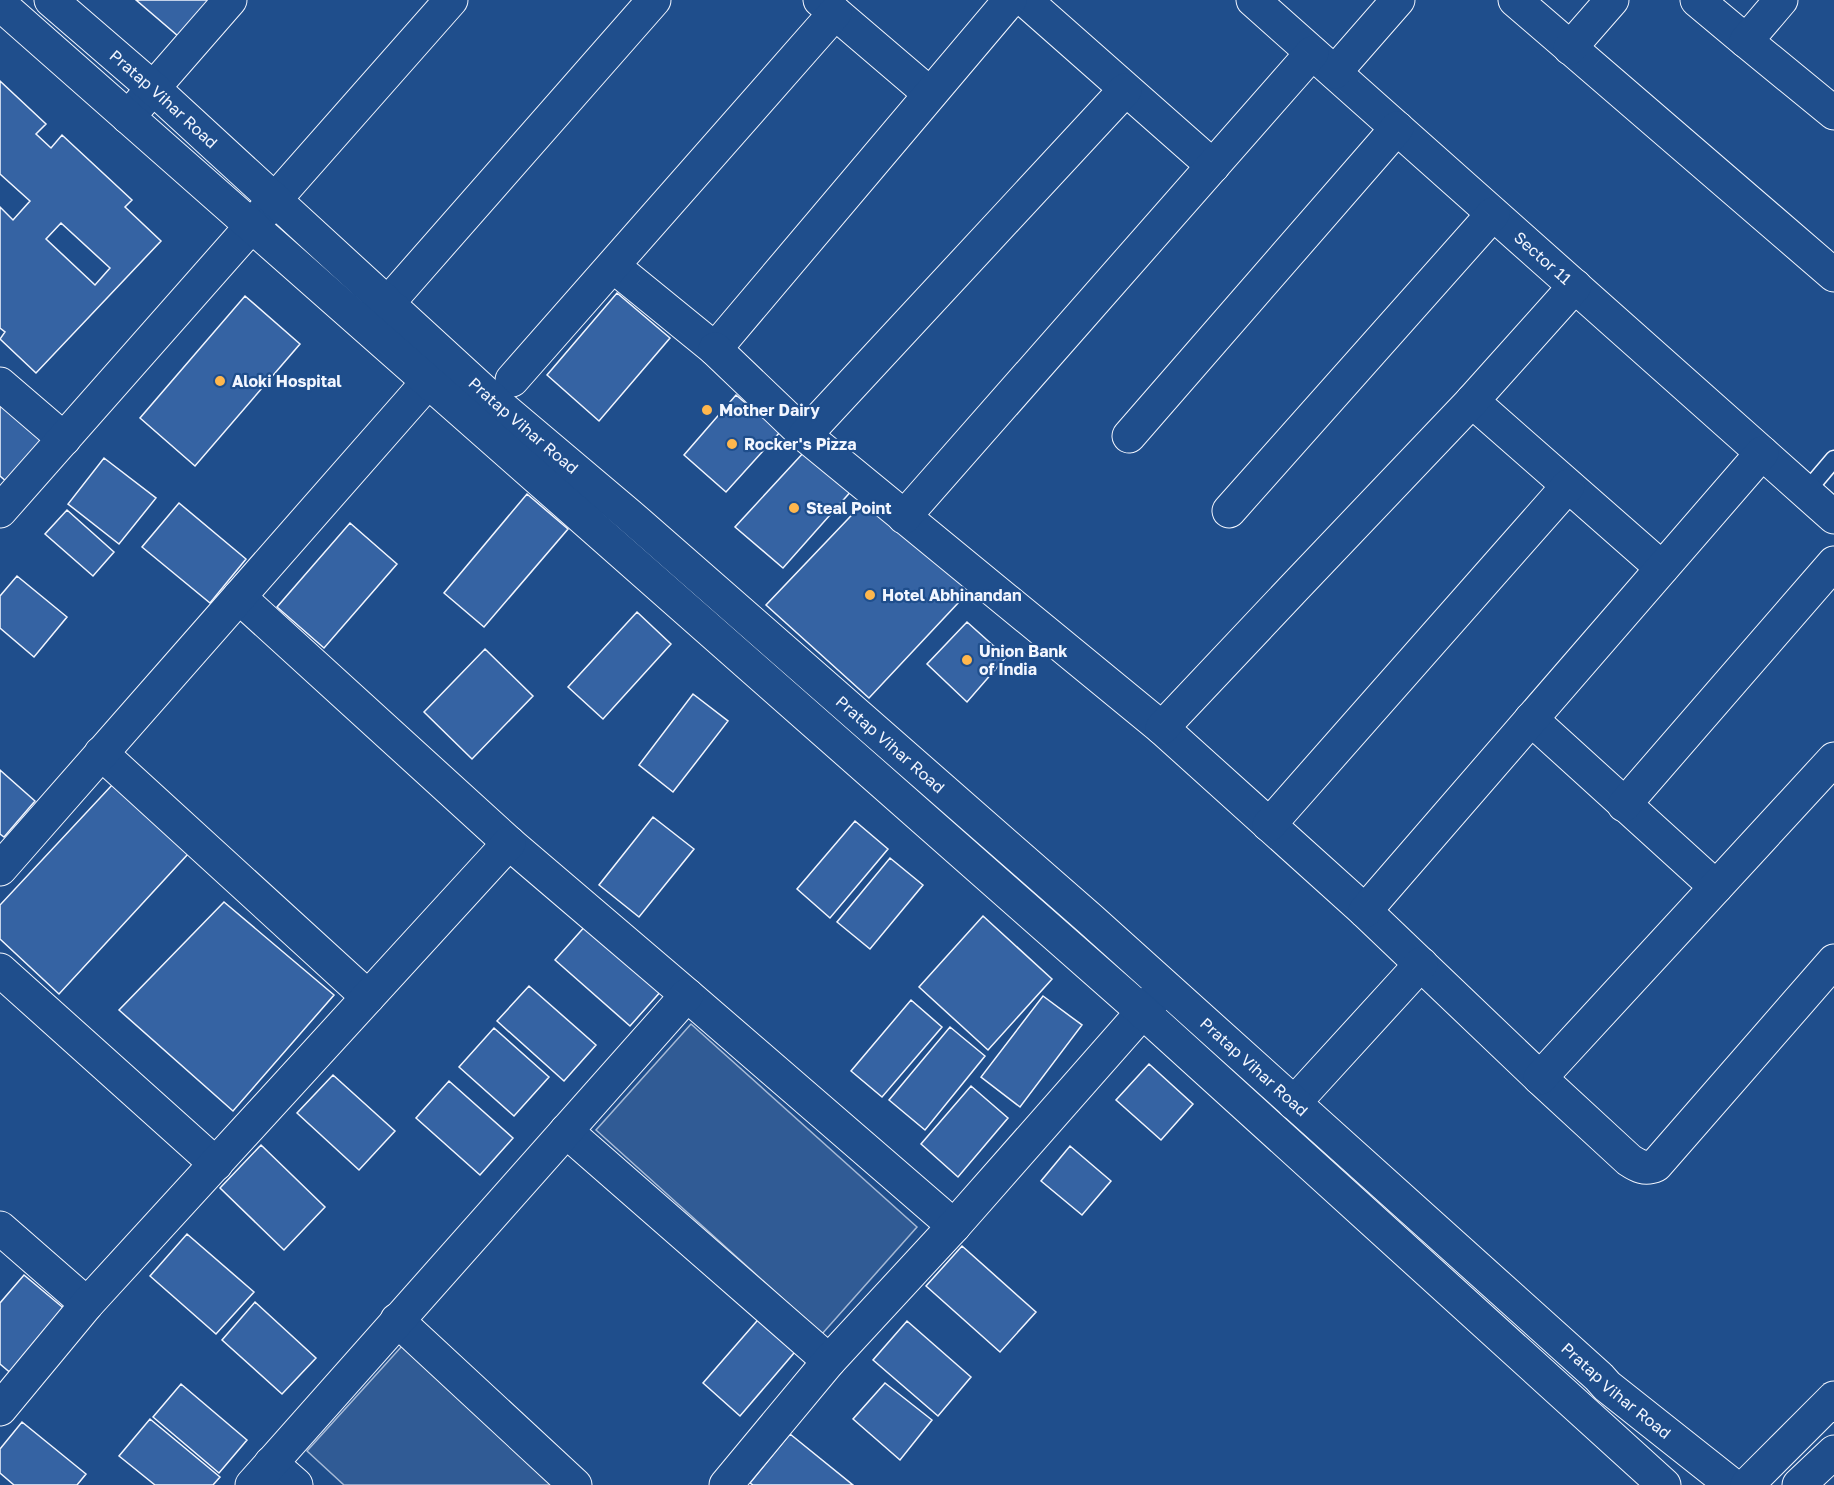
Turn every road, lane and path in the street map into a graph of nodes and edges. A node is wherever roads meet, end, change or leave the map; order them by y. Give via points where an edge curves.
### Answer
1 (51, 0) edge
2 (230, 0) edge
3 (451, 0) edge
4 (654, 0) edge
5 (1010, 0) edge
6 (1025, 0) edge
7 (1253, 0) edge
8 (1398, 0) edge
9 (1515, 0) edge
10 (1612, 0) edge
11 (1697, 0) edge
12 (1781, 0) edge
13 (0, 4) edge
14 (828, 6) edge
15 (1746, 41) junction
16 (1570, 48) junction
17 (1323, 63) junction
18 (153, 88) junction
19 (1125, 90) junction
20 (930, 94) junction
21 (1834, 113) edge
22 (128, 117) junction
23 (1397, 128) junction
24 (1213, 166) junction
25 (275, 201) junction
26 (1493, 214) junction
27 (252, 227) junction
28 (613, 266) junction
29 (1834, 276) edge
30 (1575, 286) junction
31 (387, 304) junction
32 (715, 349) junction
33 (428, 382) junction
34 (0, 384) edge
35 (1473, 401) junction
36 (494, 402) junction
37 (805, 435) junction
38 (1129, 436) dead end
39 (64, 439) junction
40 (1762, 453) junction
41 (1834, 459) edge
42 (1568, 486) junction
43 (1806, 492) junction
44 (0, 511) edge
45 (1229, 511) dead end
46 (904, 517) junction
47 (1834, 517) edge
48 (1834, 563) edge
49 (1662, 568) junction
50 (239, 597) junction
51 (1531, 720) junction
52 (1162, 729) junction
53 (101, 753) junction
54 (1834, 759) edge
55 (1624, 805) junction
56 (1269, 825) junction
57 (508, 843) junction
58 (0, 868) edge
59 (1716, 888) junction
60 (1365, 910) junction
61 (1834, 961) edge
62 (1421, 964) junction
63 (0, 970) edge
64 (1165, 986) junction
65 (687, 995) junction
66 (368, 997) junction
67 (1142, 1011) junction
68 (1540, 1078) junction
69 (1294, 1103) junction
70 (566, 1131) junction
71 (216, 1164) junction
72 (954, 1226) junction
73 (0, 1228) edge
74 (87, 1304) junction
75 (397, 1320) junction
76 (829, 1361) junction
77 (1834, 1398) edge
78 (0, 1409) edge
79 (1834, 1452) edge
80 (261, 1474) edge
81 (296, 1485) edge
82 (575, 1485) edge
83 (726, 1485) edge
84 (1664, 1485) edge
85 (1732, 1485) edge
86 (1747, 1485) edge
87 (1799, 1485) edge

1 - 18 street, Pratap Vihar Road
2 - 18 street
3 - 25 street
4 - 31 street
5 - 20 street
6 - 19 street
7 - 17 street, Sector 11
8 - 17 street
9 - 16 street
10 - 16 street
11 - 15 street
12 - 15 street
13 - 22 street, Pratap Vihar Road
14 - 20 street
14 - 28 street
15 - 21 street
16 - 29 street
17 - 23 street, Sector 11
17 - 24 street
18 - 22 street
18 - 25 street, Pratap Vihar Road
19 - 24 street
19 - 37 street
20 - 32 street
22 - 27 street, Pratap Vihar Road
23 - 26 street, Sector 11
23 - 38 street
24 - 46 street
25 - 27 street
25 - 31 street, Pratap Vihar Road
26 - 30 street, Sector 11
26 - 45 street
27 - 33 street, Pratap Vihar Road
27 - 39 street
28 - 32 street
28 - 36 street
30 - 35 street
30 - 40 street, Sector 11
31 - 36 street, Pratap Vihar Road
32 - 37 street
33 - 36 street, Pratap Vihar Road
33 - 50 street
34 - 39 street
35 - 42 street
35 - 52 street
36 - 64 street, Pratap Vihar Road via 629,515
36 - 67 street, Pratap Vihar Road
37 - 46 street
39 - 44 street
40 - 43 street, Sector 11
40 - 49 street
41 - 43 lane
42 - 49 street
42 - 56 street
43 - 47 street, Sector 11
46 - 52 street
48 - 55 street
49 - 51 street
50 - 53 street
50 - 57 street
51 - 55 street
51 - 60 street
52 - 56 street
53 - 58 street
53 - 66 street
54 - 59 street
55 - 59 street
56 - 60 street
57 - 65 street
57 - 66 street
59 - 68 street
60 - 62 street
61 - 68 street via 1656,1165 1649,1168 1629,1160
62 - 68 street
62 - 69 street
63 - 71 street
64 - 67 street
64 - 69 street, Pratap Vihar Road
65 - 70 street
65 - 72 street
66 - 71 street
67 - 72 street
67 - 84 street, Pratap Vihar Road
69 - 85 street, Pratap Vihar Road via 1607,1386
70 - 75 street
70 - 76 street
71 - 74 street
72 - 76 street
73 - 74 street
74 - 78 street
75 - 80 street
75 - 82 street
76 - 83 street
77 - 86 street
79 - 87 street
80 - 81 street

